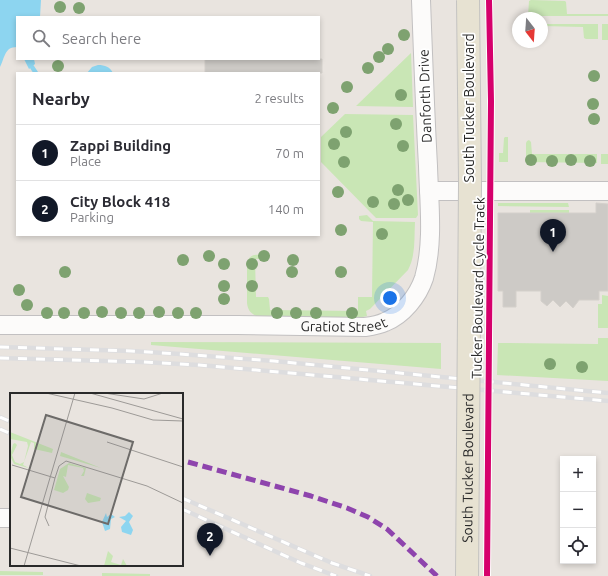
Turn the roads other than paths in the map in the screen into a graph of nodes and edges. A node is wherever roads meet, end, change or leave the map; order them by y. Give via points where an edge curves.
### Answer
1 (421, 0) edge
2 (468, 0) edge
3 (608, 191) edge
4 (429, 192) junction
5 (0, 325) edge
6 (467, 576) edge

1 - 4 street, Danforth Drive
2 - 6 main road, South Tucker Boulevard, bridge via 470,206
3 - 4 street
4 - 5 street, Gratiot Street via 430,248 424,278 409,304 398,315 378,325

